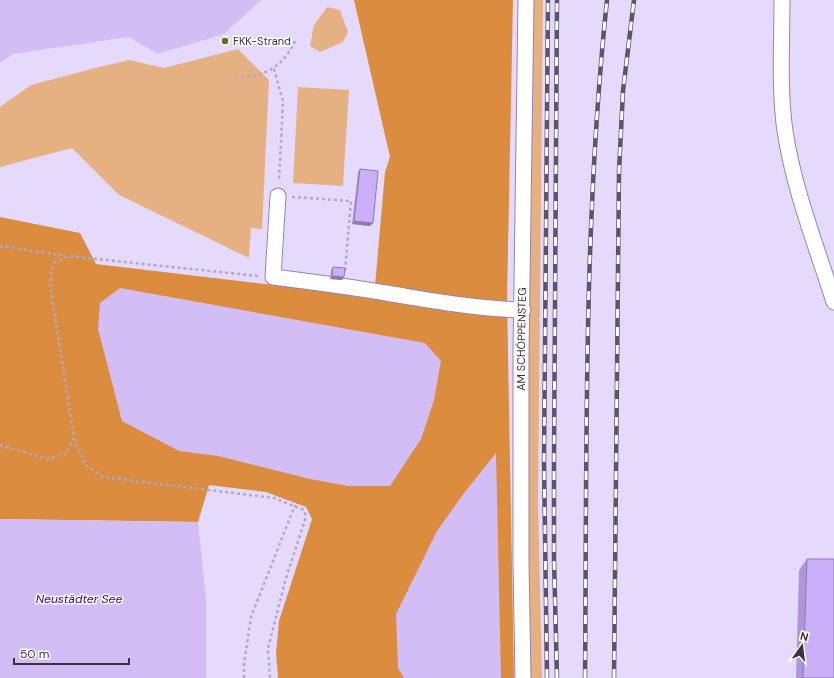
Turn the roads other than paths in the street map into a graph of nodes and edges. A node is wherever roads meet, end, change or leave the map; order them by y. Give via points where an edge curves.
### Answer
1 (526, 0) edge
2 (782, 0) edge
3 (278, 196) road end
4 (834, 302) edge
5 (522, 310) junction
6 (523, 678) edge

1 - 5 street, AM SCHÖPPENSTEG
2 - 4 street via 782,99 785,131 802,204
3 - 5 street via 273,277 460,305
5 - 6 street, AM SCHÖPPENSTEG

